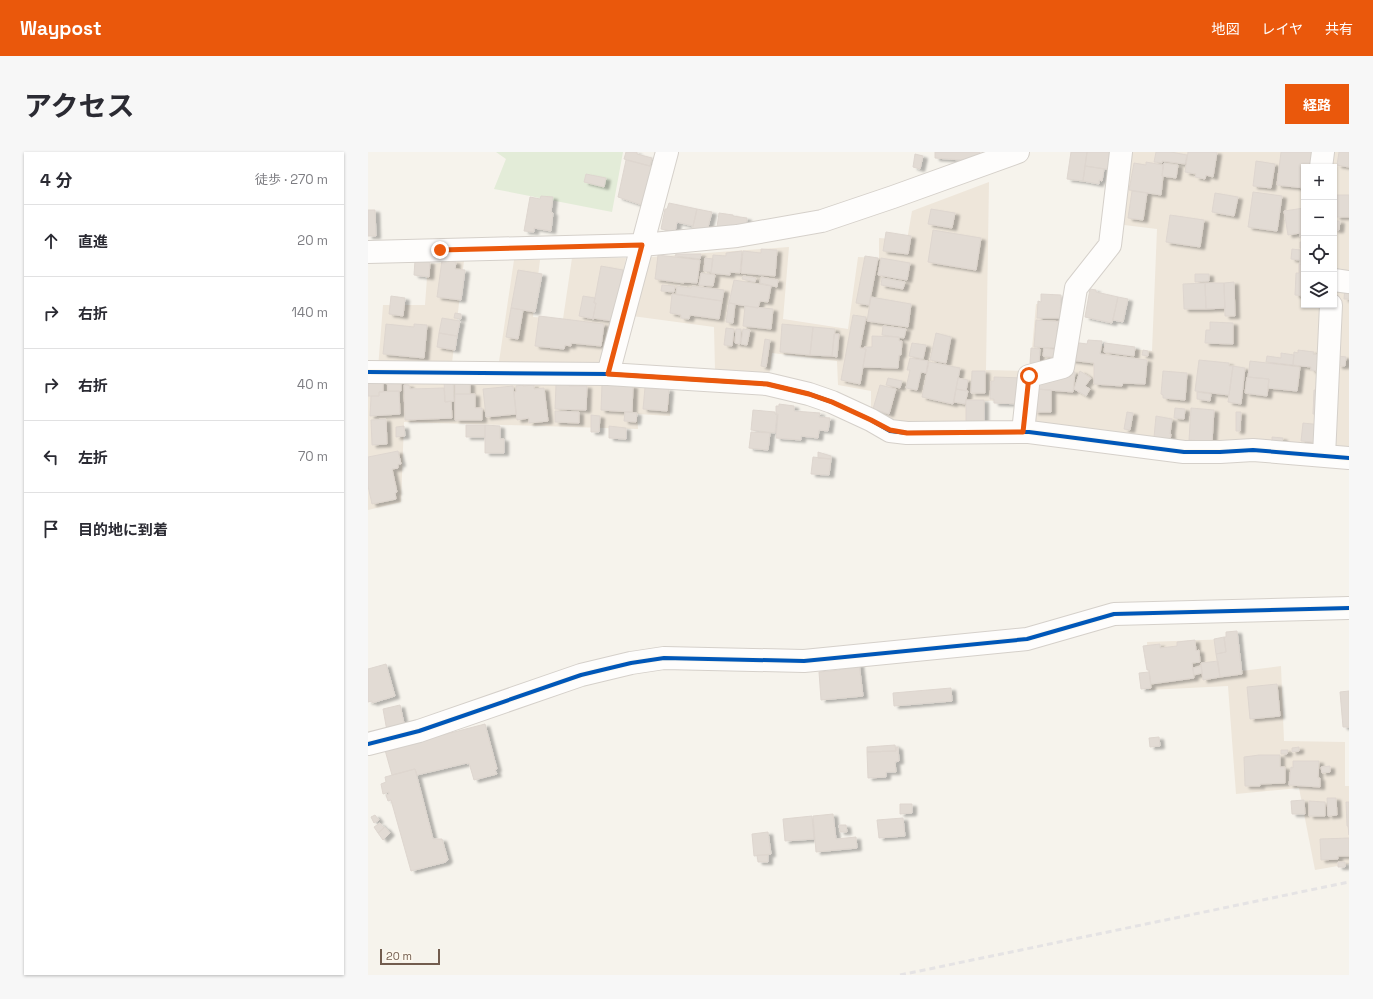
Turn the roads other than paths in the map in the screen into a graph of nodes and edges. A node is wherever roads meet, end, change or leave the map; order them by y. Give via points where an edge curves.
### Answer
1 (667, 152) edge
2 (1018, 152) edge
3 (1121, 152) edge
4 (1323, 152) edge
5 (1321, 164) edge
6 (642, 245) junction
7 (368, 252) edge
8 (1337, 280) edge
9 (1349, 282) edge
10 (1331, 308) edge
11 (368, 372) edge
12 (608, 374) junction
13 (1023, 432) junction
14 (1324, 456) junction
15 (1349, 458) edge
16 (1349, 608) edge
17 (368, 744) edge

1 - 6 street
2 - 6 street via 822,221 737,236
3 - 13 street via 1110,245 1076,288 1063,367 1029,376
4 - 5 street
6 - 7 street
6 - 12 street
8 - 9 street
10 - 14 street
11 - 12 street
12 - 13 street via 767,384 832,402 890,430 907,433
13 - 14 street via 1184,452 1254,450
14 - 15 street
16 - 17 street via 1114,614 1026,639 804,661 664,658 581,675 419,731

